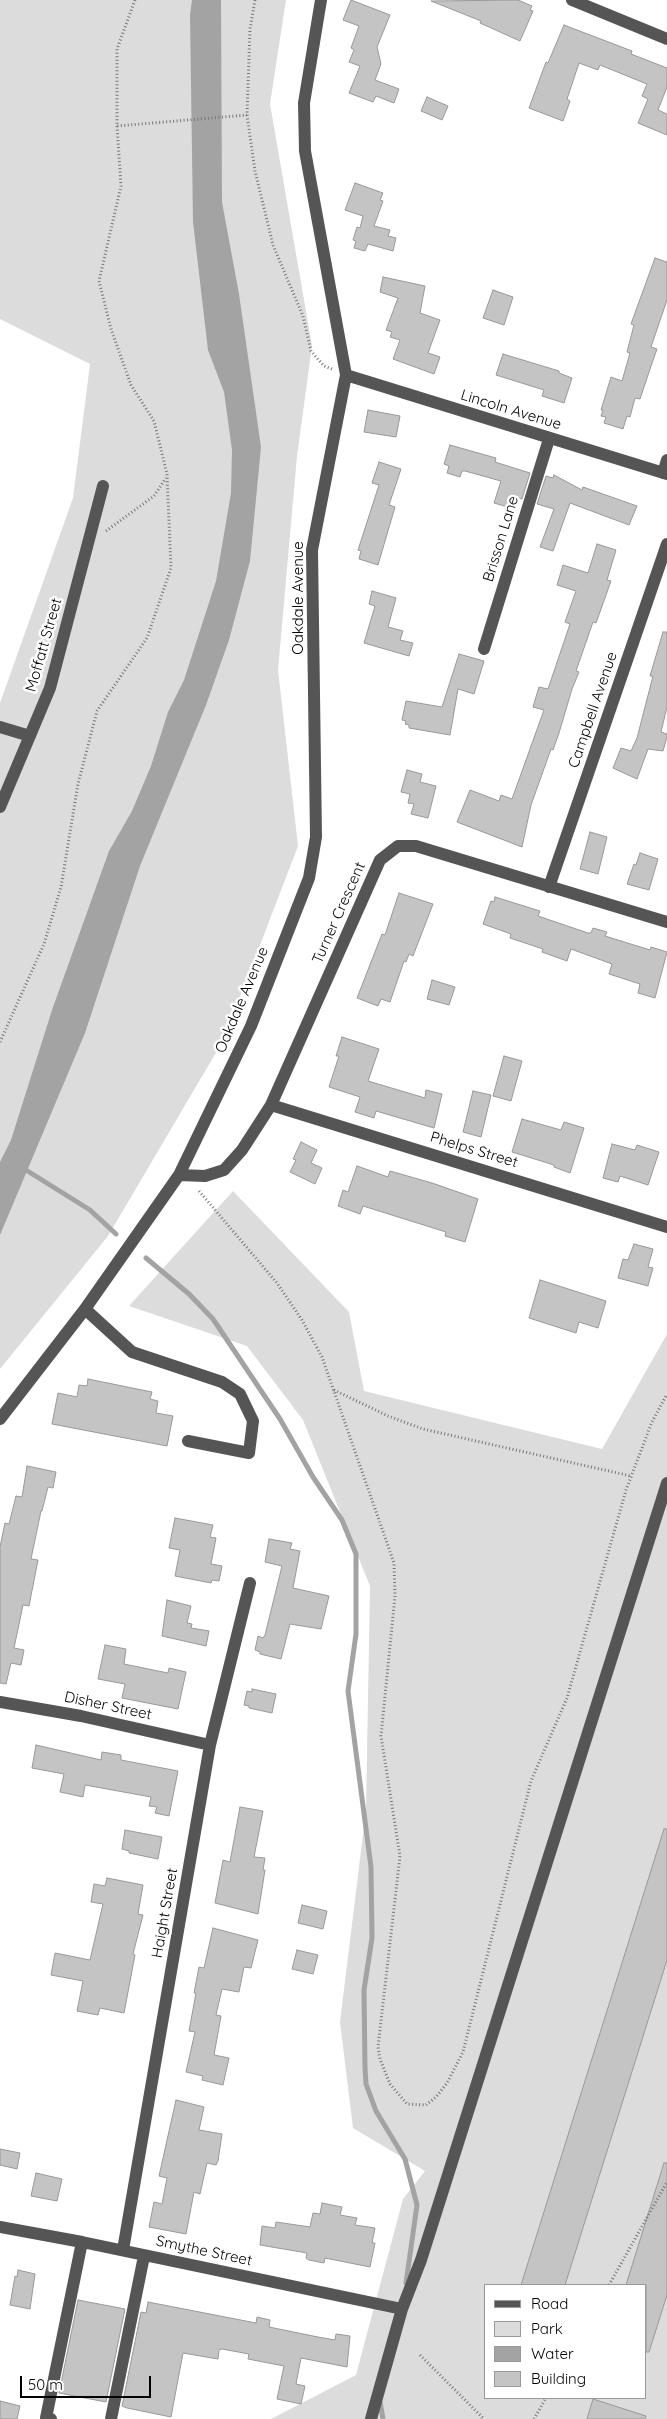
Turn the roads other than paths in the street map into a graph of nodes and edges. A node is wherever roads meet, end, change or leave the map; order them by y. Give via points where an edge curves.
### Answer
1 (321, 0) edge
2 (572, 0) edge
3 (667, 39) edge
4 (346, 375) junction
5 (550, 439) junction
6 (667, 460) edge
7 (665, 474) edge
8 (103, 486) dead end
9 (667, 544) edge
10 (484, 650) dead end
11 (0, 727) edge
12 (30, 736) junction
13 (0, 806) edge
14 (549, 887) junction
15 (667, 922) edge
16 (271, 1105) junction
17 (179, 1175) junction
18 (667, 1226) edge
19 (85, 1309) junction
20 (0, 1419) edge
21 (188, 1441) dead end
22 (667, 1483) edge
23 (250, 1583) dead end
24 (0, 1702) edge
25 (210, 1745) junction
26 (0, 2227) edge
27 (82, 2242) junction
28 (123, 2250) junction
29 (144, 2256) junction
30 (402, 2309) junction
31 (51, 2419) edge
32 (111, 2419) edge
33 (371, 2419) edge

1 - 4 street, Oakdale Avenue via 304,103 305,151
2 - 3 street
4 - 5 street, Lincoln Avenue
4 - 17 street, Oakdale Avenue via 312,550 316,837 310,878 251,1026
5 - 7 street, Lincoln Avenue
5 - 10 street, Brisson Lane
6 - 7 street
8 - 12 street, Moffatt Street via 50,688
9 - 14 street, Campbell Avenue
11 - 12 street
12 - 13 street, Moffatt Street
14 - 15 street, Turner Crescent
14 - 16 street, Turner Crescent via 416,846 398,846 380,860
16 - 17 street, Turner Crescent via 242,1150 224,1170 205,1176
16 - 18 street, Phelps Street
17 - 19 street
19 - 20 street
19 - 21 street via 132,1352 222,1382 240,1394 253,1421 249,1453
22 - 30 street via 430,2232
23 - 25 street, Haight Street
24 - 25 street, Disher Street via 82,1716
25 - 28 street, Haight Street
26 - 27 street, Smythe Street
27 - 28 street, Smythe Street
27 - 31 street via 46,2418
28 - 29 street, Smythe Street
29 - 30 street, Smythe Street
29 - 32 street
30 - 33 street

